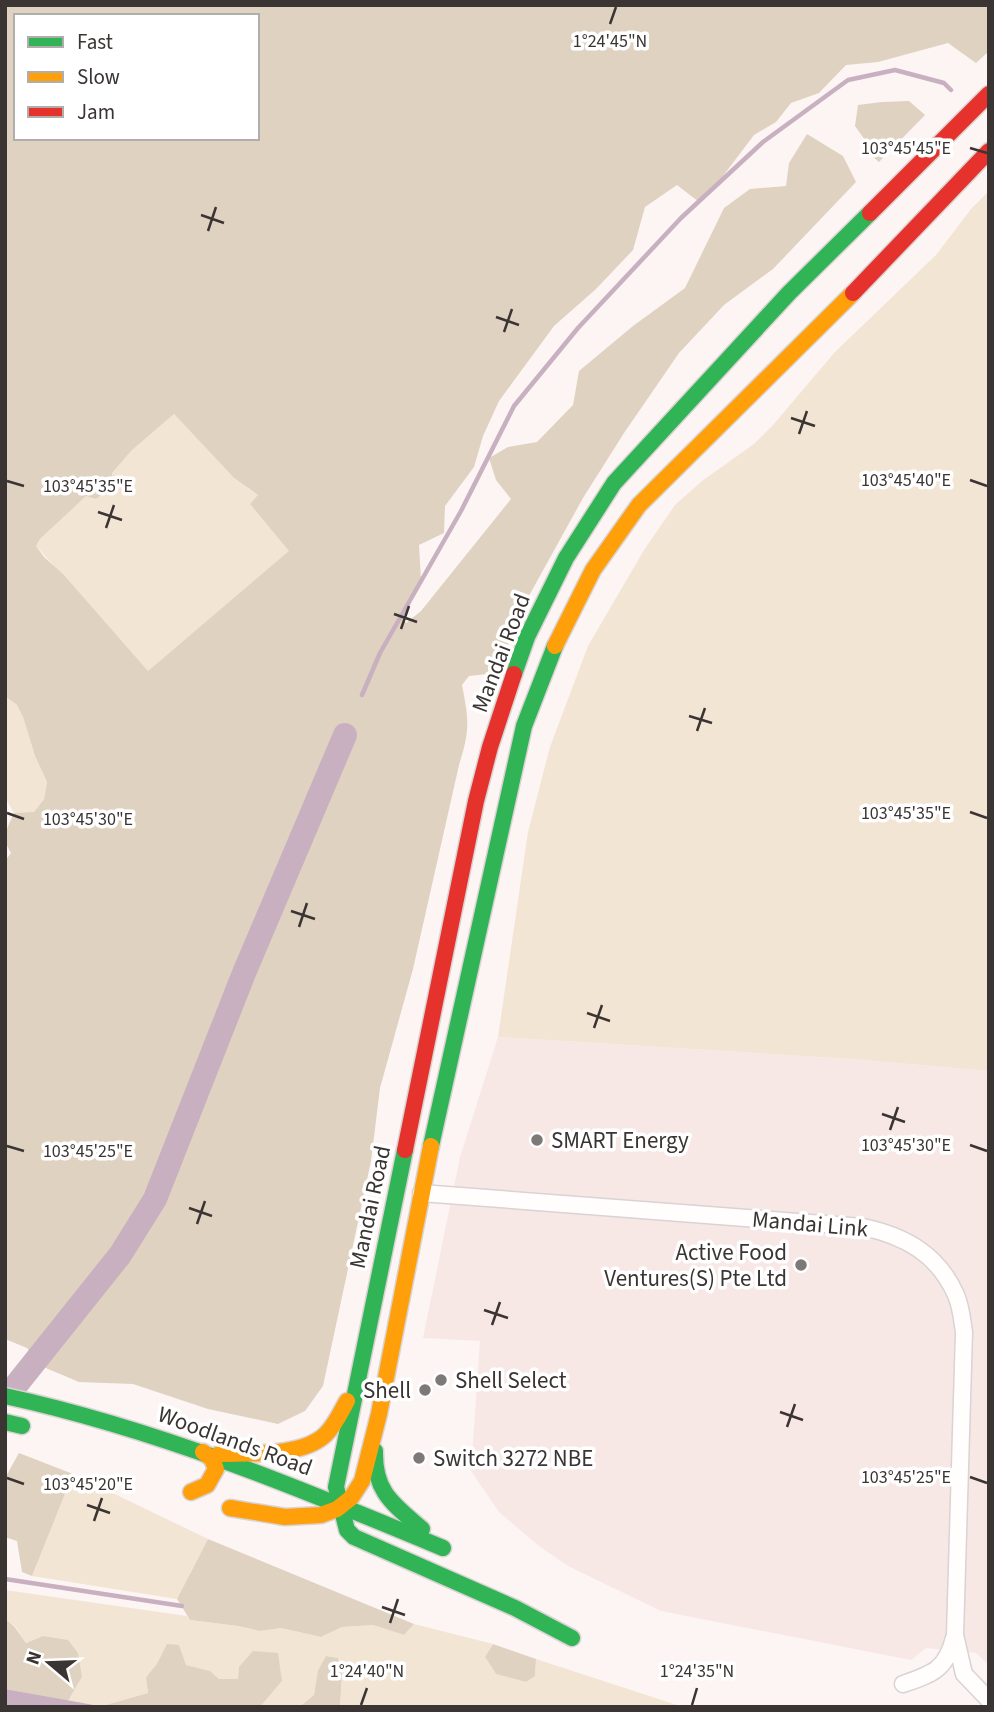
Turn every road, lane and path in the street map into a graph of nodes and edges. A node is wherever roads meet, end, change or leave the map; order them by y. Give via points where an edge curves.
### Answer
1 (989, 94) edge
2 (989, 152) edge
3 (789, 293) junction
4 (789, 310) dead end
5 (832, 312) junction
6 (808, 322) dead end
7 (481, 919) junction
8 (448, 938) junction
9 (421, 1193) junction
10 (357, 1382) junction
11 (5, 1396) edge
12 (378, 1418) junction
13 (5, 1422) edge
14 (22, 1426) dead end
15 (206, 1453) junction
16 (376, 1476) junction
17 (191, 1492) dead end
18 (341, 1505) junction
19 (230, 1508) dead end
20 (409, 1534) junction
21 (955, 1635) junction
22 (572, 1638) dead end
23 (903, 1684) dead end
24 (989, 1700) edge

1 - 3 main road, Mandai Road
2 - 5 main road, Mandai Road
3 - 4 main road
3 - 8 main road, Mandai Road via 614,483 566,558 527,637 490,747
5 - 6 main road
5 - 7 main road, Mandai Road via 639,505 593,570 555,646 524,726
7 - 8 main road via 468,916
7 - 9 main road, Mandai Road
8 - 10 main road, Mandai Road
9 - 12 main road, Mandai Road
9 - 21 street, Mandai Link via 863,1227 890,1232 925,1253 944,1272 957,1296 964,1332
10 - 15 main road via 337,1420 318,1441 279,1451
10 - 18 main road, Mandai Road via 336,1487
11 - 15 main road, Woodlands Road via 138,1429
12 - 16 main road
12 - 18 main road via 362,1481
13 - 14 main road
15 - 17 main road via 216,1469 209,1484
15 - 18 main road, Woodlands Road
16 - 20 main road via 385,1511
16 - 20 main road, Woodlands Road via 392,1506 443,1548
18 - 19 main road via 320,1516 293,1519
18 - 20 main road, Woodlands Road
18 - 22 main road via 348,1530 362,1542 515,1608
21 - 23 street, Mandai Link via 938,1670
21 - 24 street, Mandai Link via 964,1674

